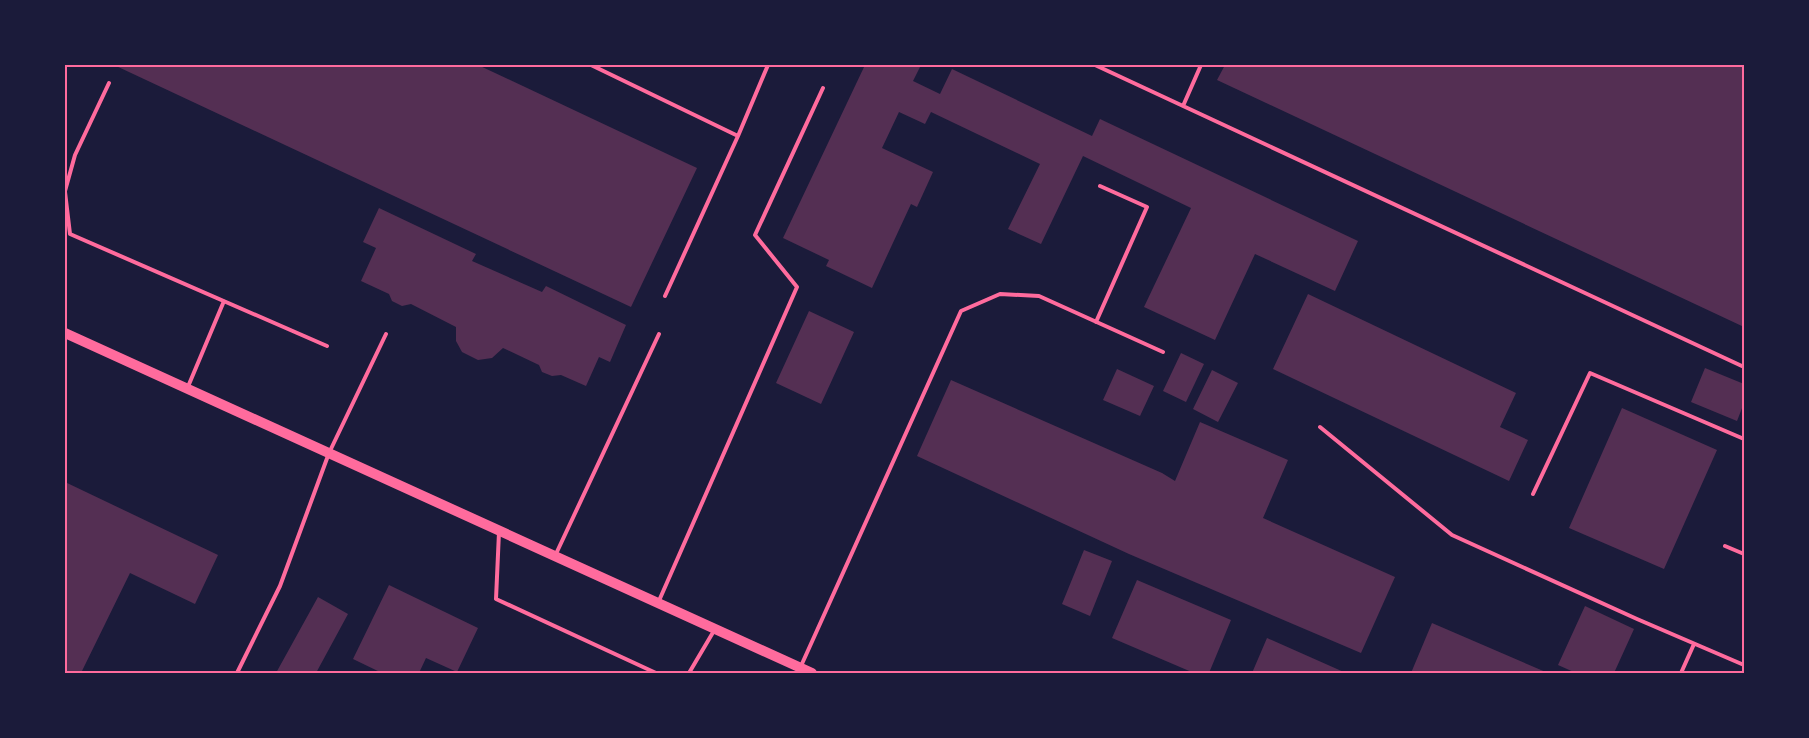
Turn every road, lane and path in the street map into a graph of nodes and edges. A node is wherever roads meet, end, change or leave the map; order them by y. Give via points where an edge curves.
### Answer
1 (591, 65) edge
2 (768, 65) edge
3 (1095, 65) edge
4 (1201, 65) edge
5 (109, 83) dead end
6 (823, 88) dead end
7 (1182, 106) junction
8 (738, 136) junction
9 (1100, 186) dead end
10 (65, 192) edge
11 (665, 296) dead end
12 (224, 301) junction
13 (1096, 322) junction
14 (65, 333) edge
15 (386, 334) dead end
16 (660, 334) dead end
17 (327, 346) dead end
18 (1163, 352) dead end
19 (1744, 367) edge
20 (187, 388) junction
21 (1320, 427) dead end
22 (1744, 439) edge
23 (329, 453) junction
24 (1533, 494) dead end
25 (499, 531) junction
26 (1725, 546) dead end
27 (1744, 554) edge
28 (555, 556) junction
29 (658, 603) junction
30 (715, 629) junction
31 (1694, 644) junction
32 (1744, 665) edge
33 (800, 668) junction
34 (237, 673) edge
35 (656, 673) edge
36 (689, 673) edge
37 (812, 673) edge
38 (1681, 673) edge

1 - 8 lane
2 - 8 lane
3 - 7 lane
4 - 7 lane
5 - 10 lane via 75,155
6 - 29 lane via 755,235 797,287
7 - 19 lane
8 - 11 lane
9 - 13 lane via 1147,207
10 - 12 lane via 70,234
12 - 17 lane
12 - 20 lane
13 - 18 lane
13 - 33 lane via 1039,296 1000,294 961,311
14 - 20 main road
15 - 23 lane
16 - 28 lane
20 - 23 main road
21 - 31 lane via 1452,535
22 - 24 lane via 1590,373
23 - 25 main road
23 - 34 lane via 280,586
25 - 28 main road
25 - 35 lane via 496,598
26 - 27 lane
28 - 29 main road
29 - 30 main road
30 - 33 main road
30 - 36 lane
31 - 32 lane
31 - 38 lane
33 - 37 main road

